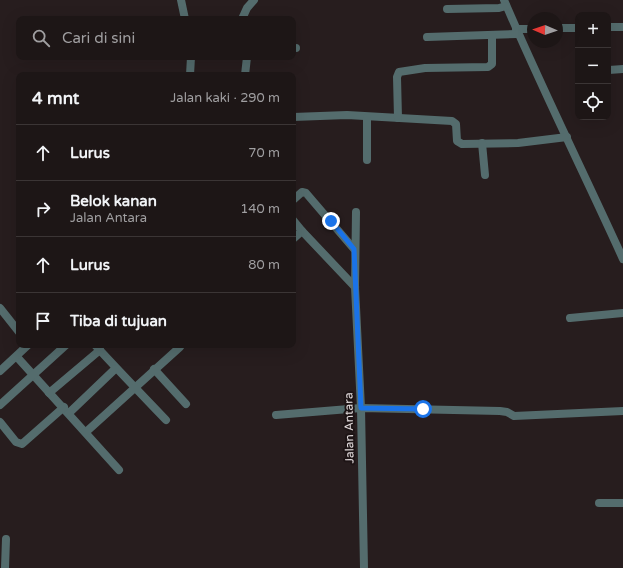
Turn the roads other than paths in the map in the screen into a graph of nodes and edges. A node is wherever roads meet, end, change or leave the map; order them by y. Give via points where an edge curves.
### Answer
1 (181, 0) edge
2 (254, 0) edge
3 (505, 3) edge
4 (447, 9) dead end
5 (184, 16) edge
6 (243, 16) edge
7 (611, 27) edge
8 (623, 27) edge
9 (563, 28) edge
10 (575, 28) edge
11 (527, 30) edge
12 (517, 32) junction
13 (492, 35) junction
14 (427, 37) dead end
15 (191, 60) edge
16 (247, 60) edge
17 (623, 69) edge
18 (611, 70) edge
19 (190, 72) edge
20 (245, 72) edge
21 (296, 117) edge
22 (367, 118) junction
23 (398, 118) junction
24 (567, 137) junction
25 (482, 143) junction
26 (367, 160) dead end
27 (485, 175) dead end
28 (296, 197) edge
29 (356, 212) dead end
30 (296, 224) edge
31 (302, 231) junction
32 (296, 236) edge
33 (354, 249) junction
34 (623, 259) edge
35 (355, 287) junction
36 (0, 308) edge
37 (623, 313) edge
38 (570, 318) dead end
39 (16, 328) edge
40 (25, 348) edge
41 (63, 348) edge
42 (97, 348) edge
43 (179, 348) edge
44 (17, 357) junction
45 (115, 369) junction
46 (154, 369) junction
47 (0, 371) edge
48 (33, 376) junction
49 (135, 388) junction
50 (49, 393) junction
51 (186, 404) dead end
52 (0, 405) edge
53 (361, 408) junction
54 (66, 410) junction
55 (623, 411) edge
56 (276, 415) dead end
57 (166, 420) dead end
58 (0, 422) edge
59 (86, 432) junction
60 (119, 470) dead end
61 (599, 503) dead end
62 (623, 503) edge
63 (6, 539) dead end
64 (5, 568) edge
65 (364, 568) edge

1 - 5 street
2 - 6 street
3 - 4 street via 499,8
3 - 12 street
7 - 8 street
9 - 10 street
11 - 12 street
12 - 13 street
12 - 24 street
13 - 14 street
13 - 23 street via 492,64 488,67 425,68 399,72
15 - 19 street
16 - 20 street
17 - 18 street
21 - 22 street via 347,115
22 - 23 street
22 - 26 street
23 - 25 street via 452,121 456,124 459,143
24 - 25 street via 518,143
24 - 34 street
25 - 27 street
28 - 33 street via 302,192 306,193
29 - 33 street, Jalan Antara
30 - 31 street
31 - 32 street
31 - 35 street
33 - 35 street, Jalan Antara
35 - 53 street, Jalan Antara
36 - 39 street
37 - 38 street
40 - 44 street
41 - 48 street
42 - 45 street
42 - 50 street
43 - 46 street
44 - 47 street
44 - 48 street
45 - 49 street
45 - 54 street
46 - 49 street
46 - 51 street
48 - 50 street
48 - 52 street
49 - 57 street
49 - 59 street
50 - 54 street
53 - 55 street via 500,411 514,416
53 - 56 street
53 - 65 street, Jalan Antara
54 - 58 street via 22,444 16,442
54 - 59 street
59 - 60 street
61 - 62 street
63 - 64 street

